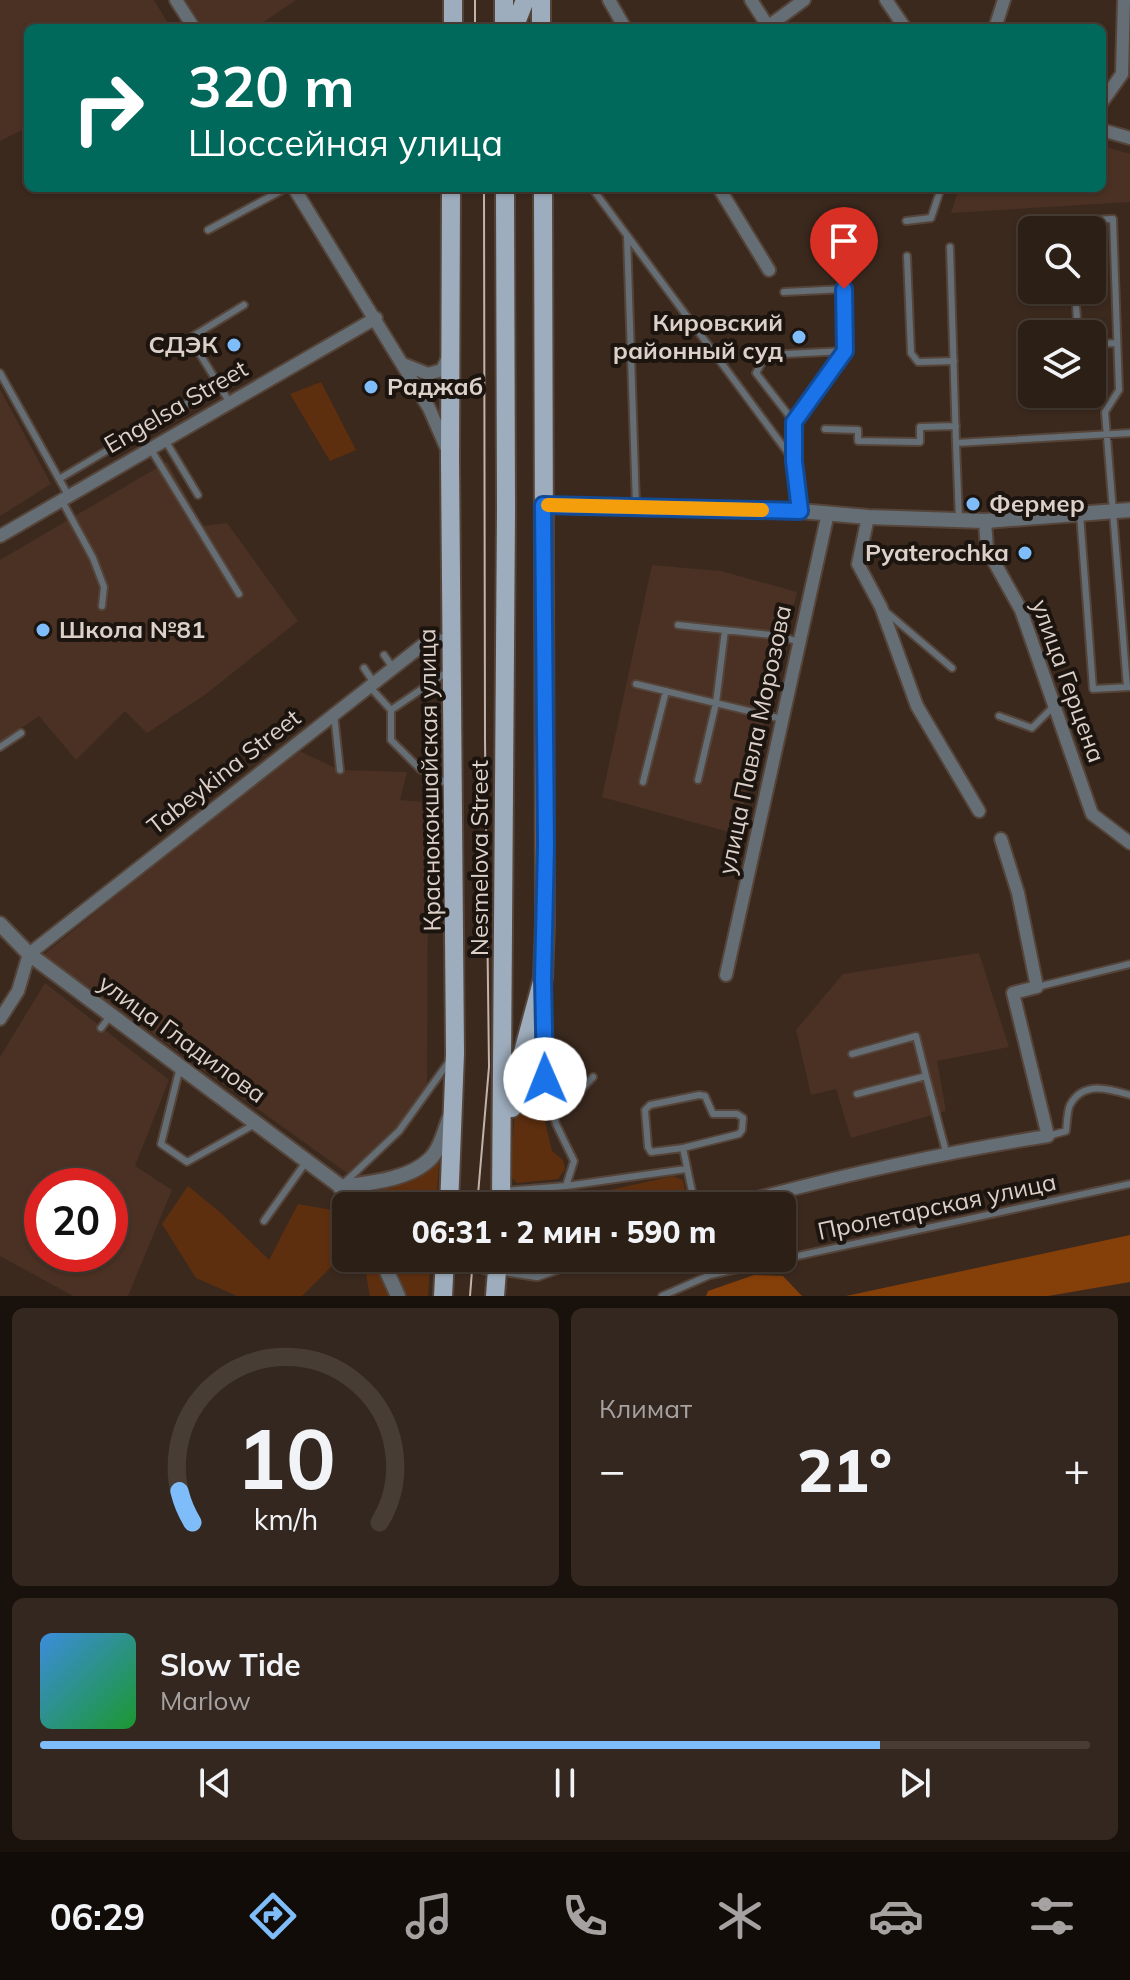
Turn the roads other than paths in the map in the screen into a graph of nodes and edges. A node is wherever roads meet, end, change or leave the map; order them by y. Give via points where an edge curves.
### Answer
1 (176, 0) edge
2 (453, 0) edge
3 (504, 0) edge
4 (525, 0) edge
5 (541, 0) edge
6 (609, 0) edge
7 (751, 0) edge
8 (804, 0) edge
9 (886, 0) edge
10 (1004, 0) edge
11 (1124, 0) edge
12 (191, 24) edge
13 (453, 24) edge
14 (504, 24) edge
15 (516, 24) edge
16 (541, 24) edge
17 (623, 24) edge
18 (766, 24) edge
19 (772, 24) edge
20 (902, 24) edge
21 (996, 24) edge
22 (1126, 74) edge
23 (1106, 97) edge
24 (1106, 131) edge
25 (1130, 138) edge
26 (279, 192) edge
27 (297, 192) edge
28 (451, 192) edge
29 (505, 192) edge
30 (543, 192) edge
31 (595, 192) edge
32 (721, 192) edge
33 (940, 192) edge
34 (1106, 219) edge
35 (906, 221) dead end
36 (208, 230) dead end
37 (627, 236) junction
38 (950, 247) dead end
39 (907, 256) dead end
40 (769, 270) dead end
41 (784, 292) dead end
42 (244, 305) dead end
43 (376, 318) junction
44 (450, 326) junction
45 (1106, 343) edge
46 (1117, 343) junction
47 (845, 351) junction
48 (954, 361) junction
49 (403, 364) junction
50 (0, 373) edge
51 (218, 385) junction
52 (230, 403) junction
53 (794, 422) junction
54 (956, 426) junction
55 (825, 429) dead end
56 (1130, 433) edge
57 (1109, 435) junction
58 (165, 439) junction
59 (956, 443) junction
60 (150, 448) junction
61 (450, 460) junction
62 (794, 461) junction
63 (59, 479) junction
64 (198, 495) dead end
65 (64, 497) junction
66 (543, 505) junction
67 (636, 509) junction
68 (1130, 510) edge
69 (800, 511) junction
70 (1114, 512) junction
71 (828, 513) junction
72 (1080, 514) junction
73 (868, 517) junction
74 (959, 519) junction
75 (985, 521) junction
76 (0, 536) edge
77 (239, 594) dead end
78 (102, 606) dead end
79 (881, 607) junction
80 (678, 625) dead end
81 (725, 630) junction
82 (452, 641) junction
83 (799, 642) junction
84 (384, 655) dead end
85 (364, 668) dead end
86 (393, 668) junction
87 (453, 668) junction
88 (952, 668) dead end
89 (372, 684) junction
90 (636, 684) dead end
91 (1128, 687) edge
92 (666, 691) junction
93 (716, 703) junction
94 (1055, 706) junction
95 (391, 710) junction
96 (334, 714) junction
97 (999, 716) dead end
98 (782, 719) junction
99 (21, 733) dead end
100 (0, 747) edge
101 (340, 770) dead end
102 (698, 780) dead end
103 (643, 782) dead end
104 (454, 788) junction
105 (979, 811) dead end
106 (1001, 839) dead end
107 (1130, 843) edge
108 (0, 924) edge
109 (29, 954) junction
110 (1130, 964) edge
111 (726, 975) dead end
112 (543, 978) junction
113 (1037, 987) junction
114 (111, 1014) junction
115 (0, 1019) edge
116 (101, 1028) dead end
117 (455, 1054) junction
118 (852, 1054) dead end
119 (180, 1065) junction
120 (926, 1076) junction
121 (593, 1077) dead end
122 (857, 1094) dead end
123 (1130, 1095) edge
124 (455, 1103) junction
125 (553, 1113) junction
126 (258, 1123) junction
127 (1048, 1136) junction
128 (683, 1148) junction
129 (946, 1152) junction
130 (307, 1161) junction
131 (503, 1162) junction
132 (686, 1169) junction
133 (1130, 1184) edge
134 (566, 1186) junction
135 (340, 1187) junction
136 (343, 1192) edge
137 (347, 1192) edge
138 (450, 1192) edge
139 (501, 1192) edge
140 (536, 1192) edge
141 (692, 1192) edge
142 (780, 1192) edge
143 (264, 1221) dead end
144 (387, 1272) edge
145 (444, 1272) edge
146 (497, 1272) edge
147 (398, 1296) edge
148 (443, 1296) edge
149 (495, 1296) edge
150 (662, 1296) edge

1 - 12 street
2 - 13 main road
3 - 14 main road
4 - 15 main road
5 - 16 main road
6 - 17 street
7 - 18 street
8 - 19 street
9 - 20 street
10 - 21 street
11 - 22 street
22 - 23 street
24 - 25 street
26 - 36 lane
27 - 43 street, Краснококшайская улица
28 - 44 main road
29 - 131 main road, Nesmelova Street
30 - 66 main road
31 - 37 lane
32 - 40 street
33 - 35 lane via 931,218
34 - 46 lane via 1113,219
37 - 62 lane
37 - 67 lane
38 - 48 lane
39 - 48 lane via 911,353 918,362
41 - 47 lane via 844,289
42 - 51 lane via 190,338
43 - 49 street, Краснококшайская улица
43 - 52 street, Engelsa Street
44 - 49 street via 442,370 423,374
44 - 61 main road
45 - 46 lane
46 - 57 lane via 1119,390 1105,412
47 - 53 lane
47 - 53 lane via 766,355 756,373
48 - 54 lane
49 - 61 street, Краснококшайская улица via 439,428
50 - 63 lane
51 - 52 lane
51 - 63 lane
52 - 58 street, Engelsa Street
53 - 62 lane
54 - 55 lane via 920,427 920,442 858,441 858,430
54 - 59 lane
56 - 57 lane
57 - 59 lane
57 - 70 lane
58 - 60 street, Engelsa Street
58 - 64 lane
59 - 74 lane
60 - 65 street, Engelsa Street
60 - 77 lane
61 - 82 main road, Краснококшайская улица
62 - 69 lane
63 - 65 lane
65 - 76 street, Engelsa Street
65 - 78 lane via 104,587
66 - 67 street
66 - 112 main road
67 - 69 street
68 - 70 street
69 - 71 street
70 - 72 street
70 - 91 lane
71 - 73 street
71 - 83 street, улица Павла Морозова
72 - 75 street
72 - 91 lane via 1093,689
73 - 74 street
73 - 79 street via 858,564
74 - 75 street
75 - 94 street, улица Герцена via 987,549 1021,610
79 - 88 lane
79 - 105 street via 917,706
80 - 81 lane
81 - 83 lane
81 - 93 lane
82 - 86 street, Tabeykina Street via 429,640
82 - 87 main road, Краснококшайская улица
83 - 98 street, улица Павла Морозова
84 - 86 lane
85 - 89 lane
86 - 89 street, Tabeykina Street
87 - 95 lane
87 - 104 main road, Краснококшайская улица
89 - 95 lane
89 - 96 street, Tabeykina Street
90 - 92 lane
92 - 93 lane
92 - 103 lane
93 - 98 lane
93 - 102 lane
94 - 97 lane via 1032,728
94 - 107 street, улица Герцена via 1092,814
95 - 104 lane via 391,740 420,769
96 - 101 lane
96 - 109 street, Tabeykina Street
98 - 111 street, улица Павла Морозова
99 - 100 lane
104 - 117 main road, Краснококшайская улица
106 - 113 street
108 - 109 street, улица Гладилова
109 - 114 street, улица Гладилова
109 - 115 street via 18,991
110 - 113 lane
112 - 125 lane via 545,1079
112 - 131 main road via 519,1067
113 - 127 street via 1013,993
114 - 116 lane
114 - 119 street, улица Гладилова
117 - 124 main road, Краснококшайская улица
117 - 135 lane via 399,1131
118 - 120 lane via 916,1036
119 - 126 street, улица Гладилова
119 - 126 lane via 161,1144 187,1162
120 - 122 lane
120 - 129 lane
121 - 125 lane
123 - 127 lane via 1101,1086 1085,1091 1070,1105 1066,1131
124 - 135 street via 430,1159 403,1174
124 - 138 main road, Краснококшайская улица
125 - 134 lane via 574,1161
126 - 130 street, улица Гладилова
127 - 129 street
128 - 128 lane via 651,1152 644,1115 650,1105 699,1095 705,1096 713,1114 743,1118 739,1134
128 - 132 lane
129 - 142 street
130 - 135 street, улица Гладилова
130 - 143 lane
131 - 139 main road, Nesmelova Street
132 - 134 lane
132 - 141 lane
133 - 150 lane, Пролетарская улица via 710,1275
134 - 140 lane
135 - 136 street
135 - 137 street, улица Гладилова
144 - 147 street
145 - 148 main road
146 - 149 main road

